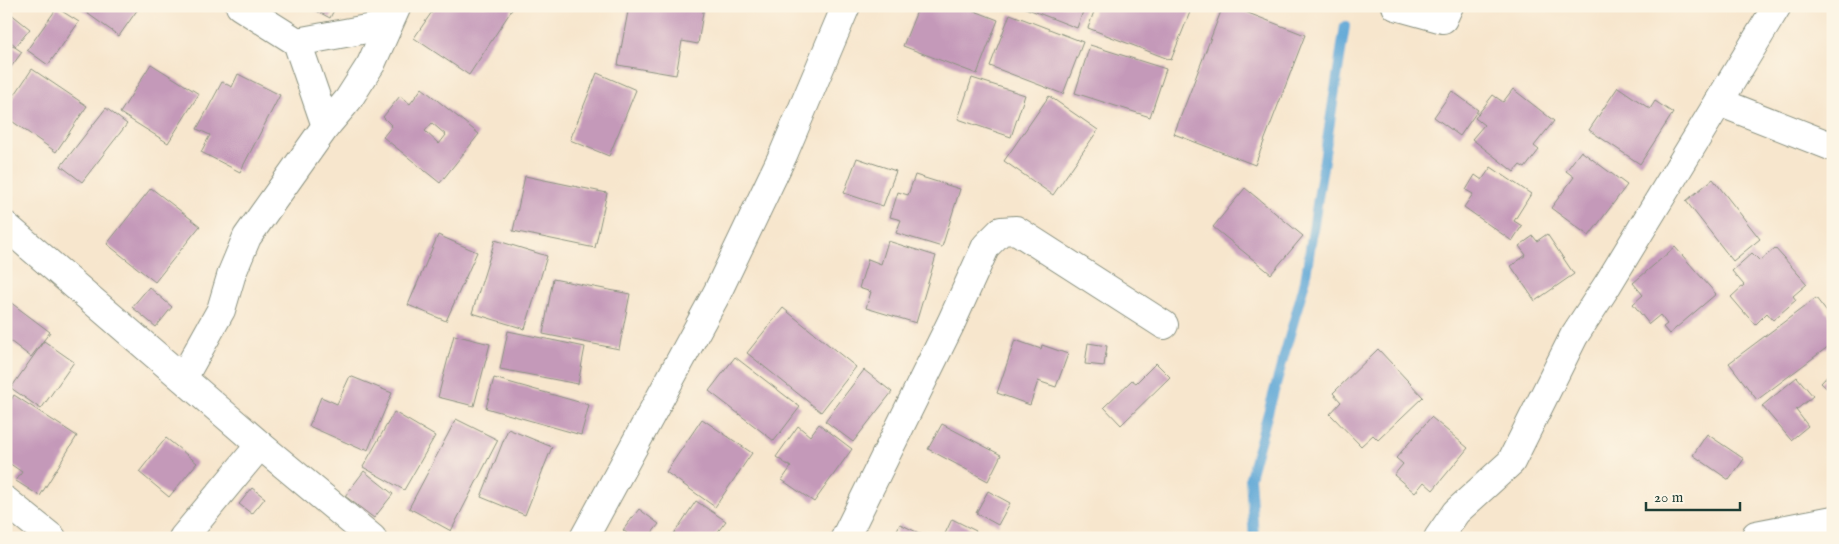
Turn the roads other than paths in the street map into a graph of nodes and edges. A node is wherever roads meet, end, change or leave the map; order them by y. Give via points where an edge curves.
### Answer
1 (240, 6) edge
2 (846, 6) edge
3 (1396, 6) edge
4 (1449, 6) edge
5 (1777, 6) edge
6 (392, 16) edge
7 (297, 42) junction
8 (1719, 102) junction
9 (326, 126) junction
10 (1833, 147) edge
11 (6, 226) edge
12 (1164, 325) dead end
13 (183, 378) junction
14 (260, 445) junction
15 (6, 501) edge
16 (1833, 520) edge
17 (1756, 535) dead end
18 (52, 538) edge
19 (183, 538) edge
20 (372, 538) edge
21 (584, 538) edge
22 (846, 538) edge
23 (1438, 538) edge

1 - 7 street
2 - 21 street via 783,155 717,293
3 - 4 street via 1443,19
5 - 8 street
6 - 7 street
6 - 9 street via 371,64 348,100
7 - 9 street
8 - 10 street
8 - 23 street via 1574,336 1511,462 1456,512
9 - 13 street via 247,237 221,310
11 - 13 street
12 - 22 street via 1016,230 1001,231 986,246
13 - 14 street
14 - 19 street
14 - 20 street
15 - 18 street
16 - 17 street

